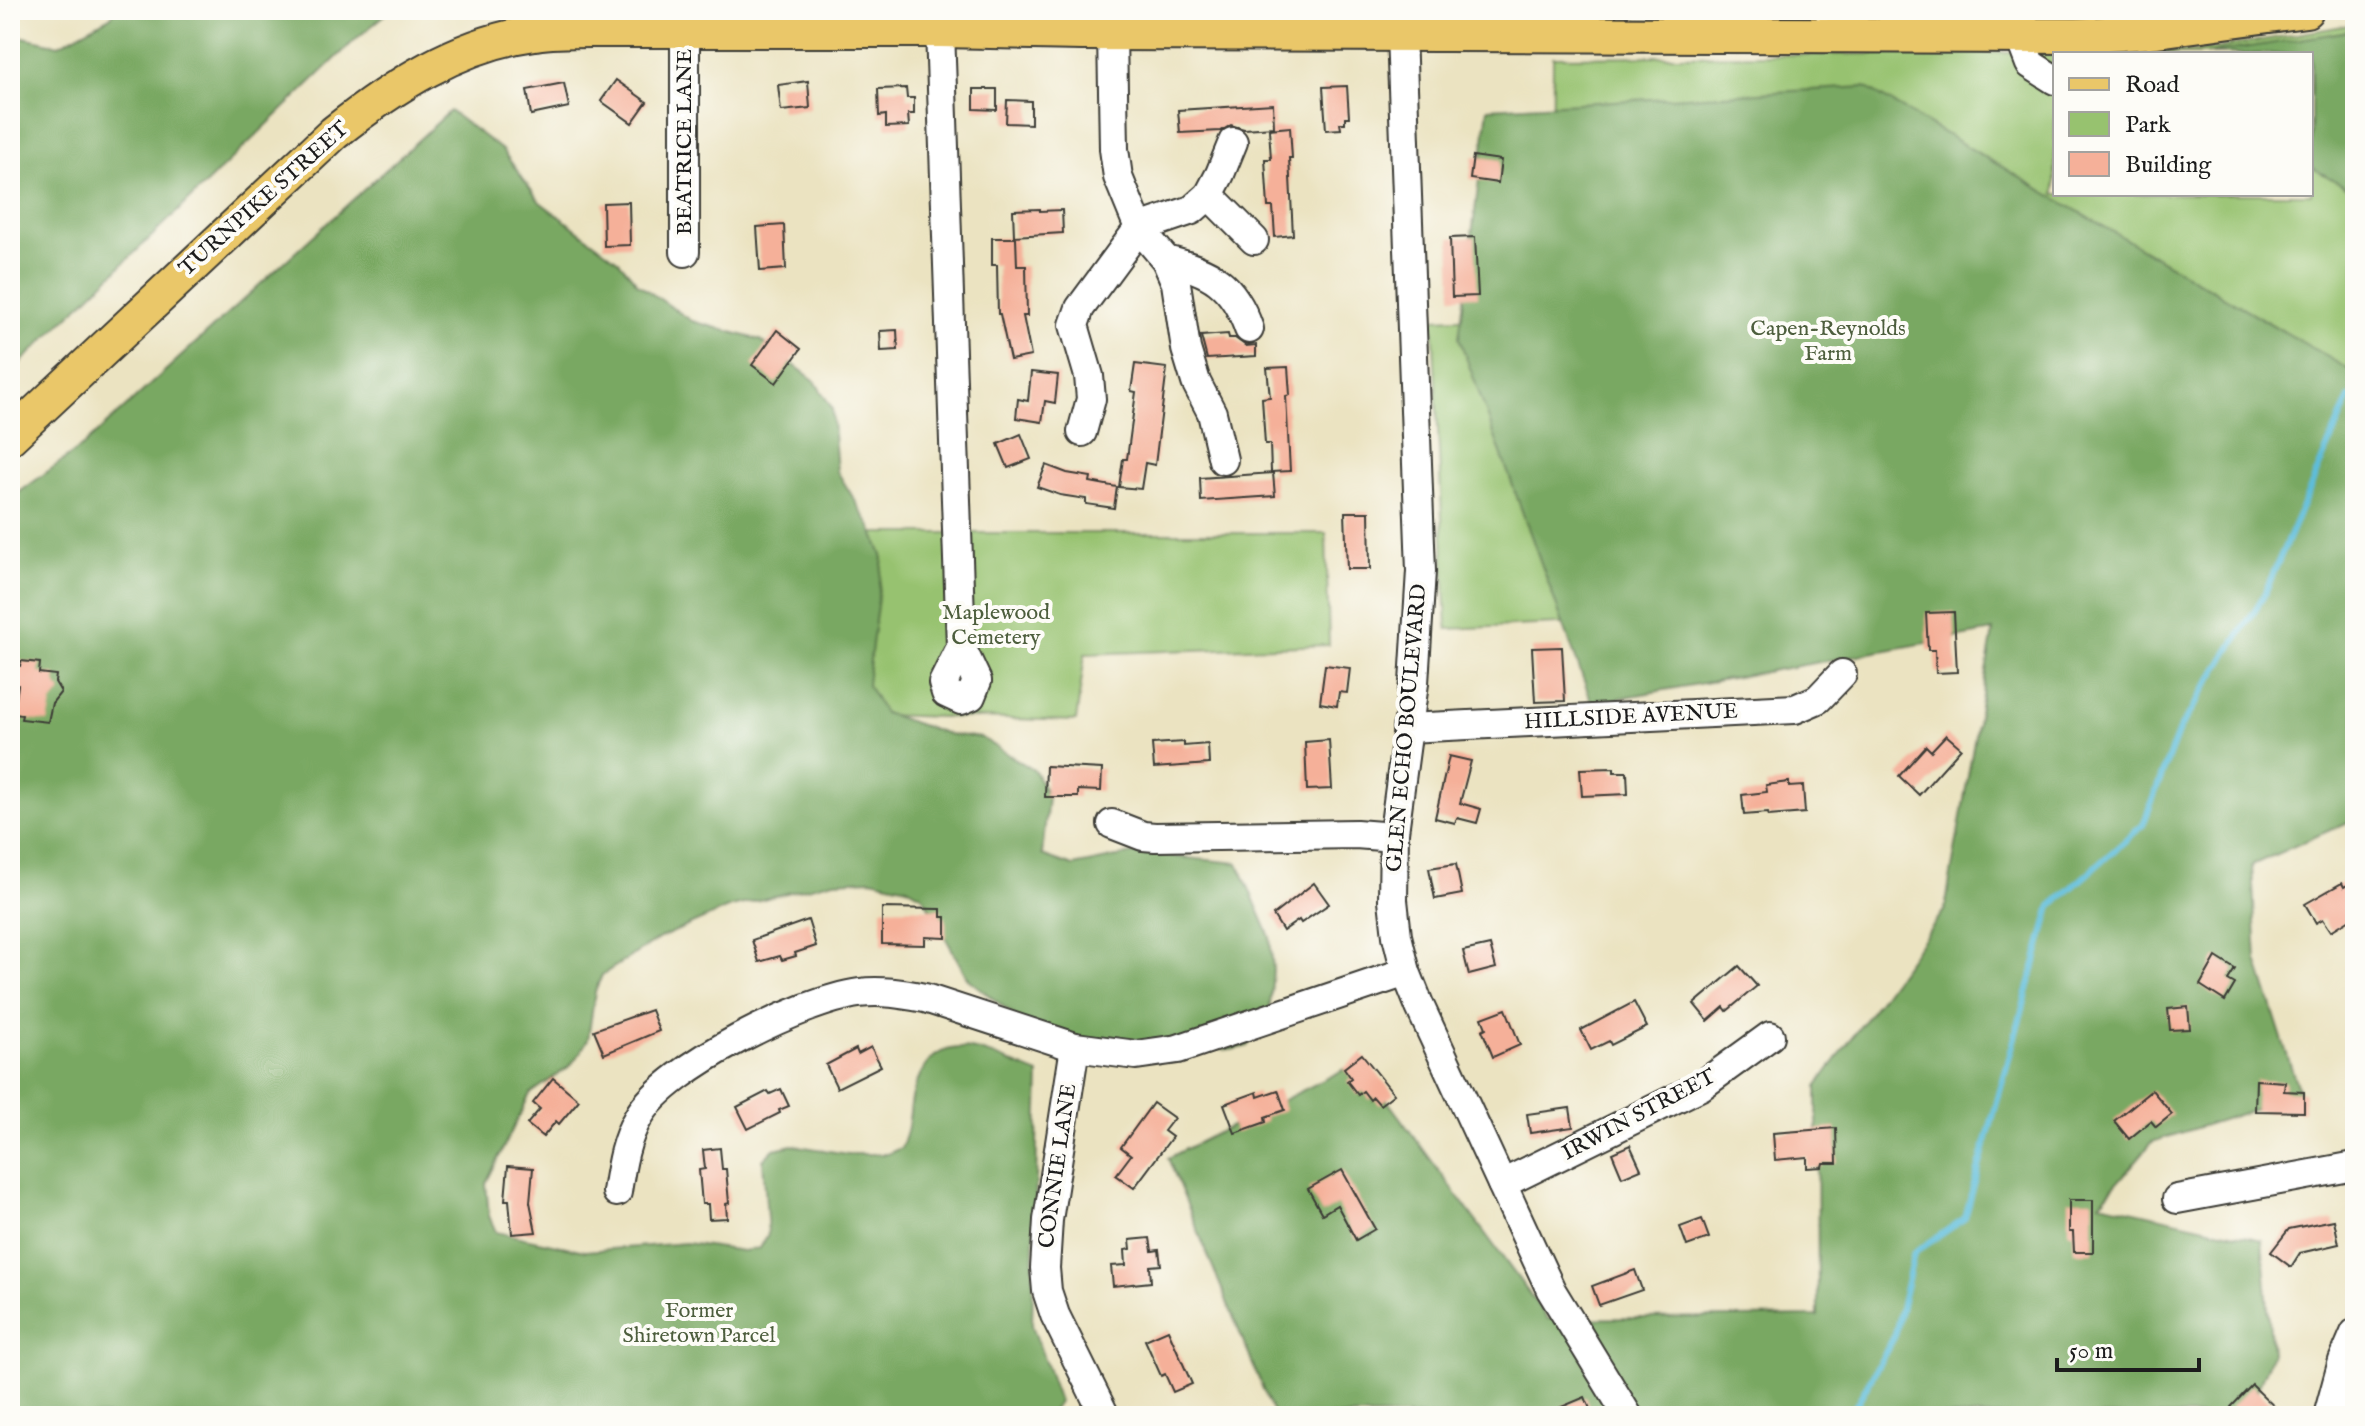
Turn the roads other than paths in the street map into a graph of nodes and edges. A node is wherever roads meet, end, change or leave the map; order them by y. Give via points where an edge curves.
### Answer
1 (2306, 10) edge
2 (752, 20) edge
3 (536, 21) edge
4 (1022, 21) edge
5 (1198, 22) edge
6 (1833, 22) edge
7 (1091, 25) edge
8 (940, 30) junction
9 (685, 31) junction
10 (1401, 34) junction
11 (2019, 35) junction
12 (2053, 79) edge
13 (1233, 142) dead end
14 (1209, 195) junction
15 (1139, 228) junction
16 (1254, 240) dead end
17 (685, 252) dead end
18 (1166, 260) junction
19 (1249, 329) dead end
20 (1082, 432) dead end
21 (10, 437) edge
22 (1223, 460) dead end
23 (961, 647) dead end
24 (1842, 674) dead end
25 (1407, 728) junction
26 (1112, 824) dead end
27 (1394, 837) junction
28 (1406, 972) junction
29 (1770, 1036) dead end
30 (1075, 1047) junction
31 (2355, 1166) edge
32 (1502, 1184) junction
33 (617, 1192) dead end
34 (2177, 1199) dead end
35 (2355, 1333) edge
36 (1105, 1416) edge
37 (1628, 1416) edge
38 (2328, 1416) edge

1 - 11 main road, TURNPIKE STREET via 2150,31
2 - 8 main road, TURNPIKE STREET
2 - 9 main road, TURNPIKE STREET
3 - 9 main road, TURNPIKE STREET via 590,30
3 - 21 main road, TURNPIKE STREET via 403,81 371,103
4 - 7 main road, TURNPIKE STREET
4 - 8 main road, TURNPIKE STREET
5 - 7 main road, TURNPIKE STREET
5 - 10 main road, TURNPIKE STREET
6 - 10 main road, TURNPIKE STREET
6 - 11 main road, TURNPIKE STREET
7 - 15 street via 1115,163
8 - 23 street
9 - 17 street, BEATRICE LANE
10 - 25 street, GLEN ECHO BOULEVARD via 1421,557
11 - 12 street via 2030,64
13 - 14 street
14 - 15 street via 1192,210
14 - 16 street
15 - 18 street
15 - 20 street via 1095,285 1074,325 1091,399
18 - 19 street via 1221,282
18 - 22 street via 1176,283 1186,349 1212,413
24 - 25 street, HILLSIDE AVENUE via 1818,699 1795,709
25 - 27 street, GLEN ECHO BOULEVARD
26 - 27 street via 1155,837
27 - 28 street, GLEN ECHO BOULEVARD via 1393,900
28 - 30 street via 1178,1049 1136,1055
28 - 32 street, GLEN ECHO BOULEVARD
29 - 32 street, IRWIN STREET via 1701,1086
30 - 33 street via 925,998 881,991 832,999 756,1030 662,1089 629,1136
30 - 36 street, CONNIE LANE via 1045,1268 1055,1315
31 - 34 street
32 - 37 street, GLEN ECHO BOULEVARD via 1562,1311
35 - 38 street

